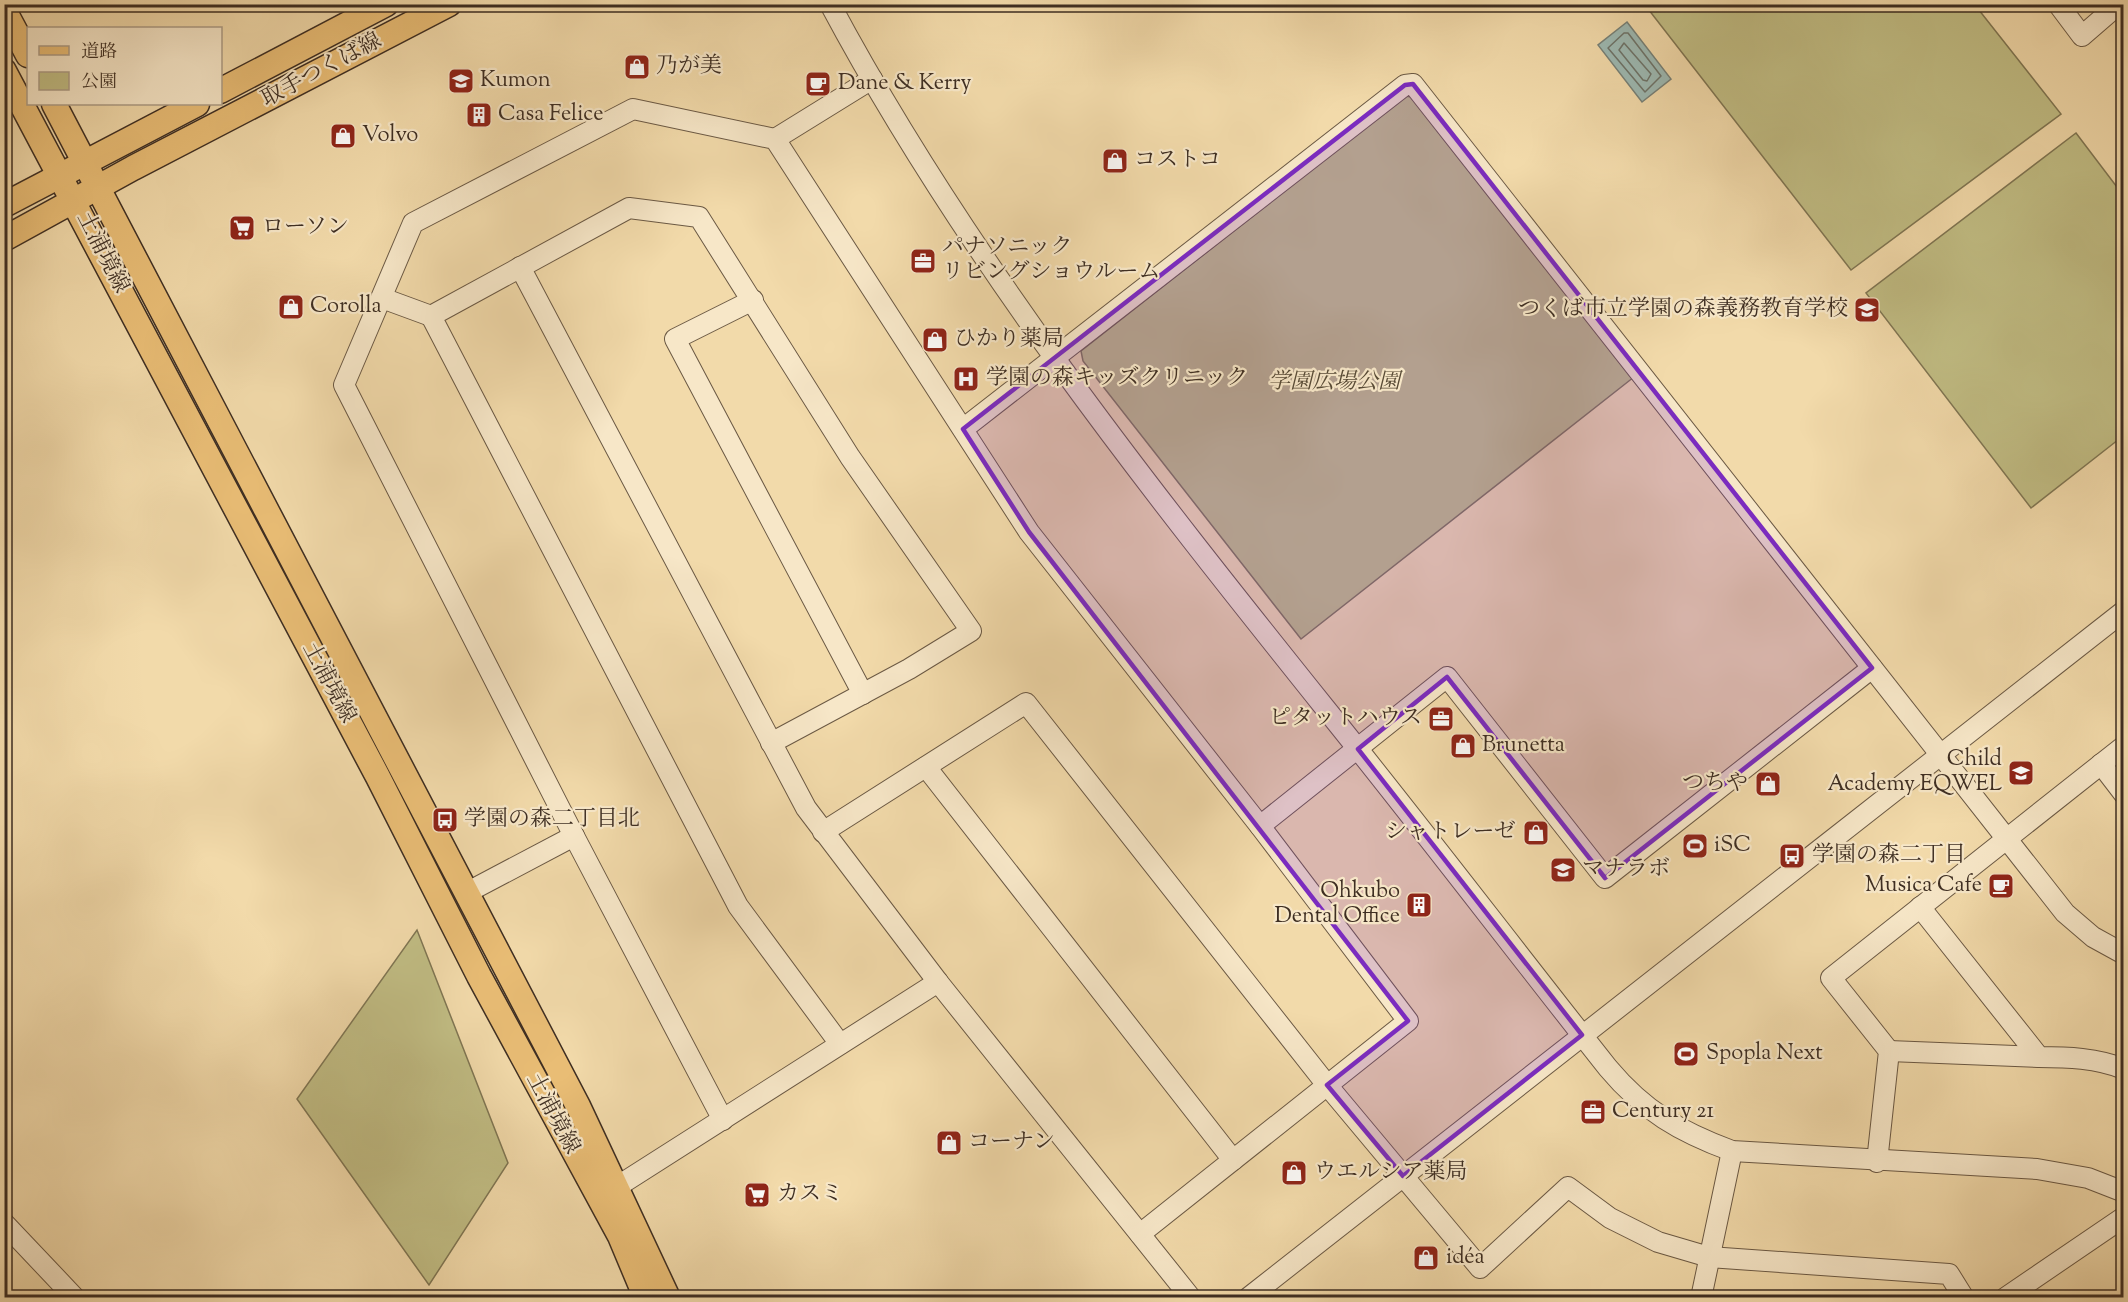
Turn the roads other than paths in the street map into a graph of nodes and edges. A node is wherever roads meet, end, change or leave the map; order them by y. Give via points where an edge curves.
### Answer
1 (386, 4) edge
2 (449, 4) edge
3 (830, 4) edge
4 (2058, 4) edge
5 (2119, 4) edge
6 (4, 10) edge
7 (27, 53) edge
8 (4, 71) edge
9 (872, 79) junction
10 (222, 91) edge
11 (55, 105) edge
12 (195, 105) edge
13 (775, 139) junction
14 (85, 162) junction
15 (61, 175) junction
16 (99, 187) junction
17 (75, 201) junction
18 (4, 205) edge
19 (4, 238) edge
20 (520, 267) junction
21 (382, 298) junction
22 (753, 300) junction
23 (431, 316) junction
24 (1055, 359) junction
25 (963, 429) junction
26 (2124, 611) edge
27 (1872, 668) junction
28 (863, 694) junction
29 (771, 743) junction
30 (2124, 746) edge
31 (1358, 749) junction
32 (1939, 755) junction
33 (2101, 764) junction
34 (926, 767) junction
35 (2124, 794) edge
36 (1260, 826) junction
37 (823, 832) junction
38 (574, 836) junction
39 (2007, 838) junction
40 (466, 893) junction
41 (1920, 907) junction
42 (2124, 954) edge
43 (938, 982) junction
44 (1582, 1035) junction
45 (840, 1044) junction
46 (1889, 1051) junction
47 (2039, 1057) junction
48 (2124, 1069) edge
49 (1327, 1085) junction
50 (723, 1120) junction
51 (1732, 1151) junction
52 (1233, 1160) junction
53 (1878, 1162) junction
54 (1403, 1176) junction
55 (618, 1186) junction
56 (2124, 1192) edge
57 (2124, 1217) edge
58 (4, 1223) edge
59 (1140, 1234) junction
60 (1708, 1257) junction
61 (75, 1298) edge
62 (646, 1298) edge
63 (668, 1298) edge
64 (1191, 1298) edge
65 (1248, 1298) edge
66 (1701, 1298) edge
67 (1964, 1298) edge
68 (2005, 1298) edge

1 - 10 main road, 取手つくば線
2 - 16 main road, 取手つくば線
3 - 9 street
4 - 5 street via 2082,36
6 - 7 main road
8 - 15 main road, 土浦境線
9 - 13 street
9 - 24 street
11 - 14 main road, 土浦境線
12 - 14 main road
13 - 21 street via 633,109 413,223
13 - 25 street
14 - 15 main road
14 - 16 main road, 土浦境線
15 - 17 main road, 土浦境線
15 - 18 main road
16 - 17 main road, 取手つくば線
16 - 40 main road, 土浦境線
17 - 19 main road, 取手つくば線
17 - 62 main road, 土浦境線 via 479,976 620,1236
20 - 22 street via 629,208 699,217
20 - 23 street
20 - 29 street
21 - 23 street
21 - 38 street via 344,385
22 - 28 street via 675,339
22 - 28 street via 850,457 971,632
23 - 45 street via 738,906
24 - 25 street
24 - 27 street via 1405,85 1413,84
24 - 31 street via 1232,592
25 - 36 street via 1029,532
26 - 32 street
27 - 31 street via 1605,878 1447,676
27 - 32 street
28 - 29 street
29 - 37 street
30 - 33 street
31 - 36 street
31 - 44 street
32 - 39 street
32 - 44 street
33 - 35 street
33 - 39 street
34 - 37 street
34 - 49 street via 1026,703
34 - 52 street
36 - 49 street via 1408,1021
37 - 43 street
38 - 40 street
38 - 50 street
39 - 41 street
39 - 42 street via 2065,913 2093,937
40 - 55 main road, 土浦境線
41 - 46 street via 1831,978
41 - 47 street
43 - 45 street
43 - 59 street
44 - 51 street via 1638,1101 1690,1136
44 - 54 street
45 - 50 street
46 - 47 street
46 - 53 street
47 - 48 street via 2073,1058
49 - 52 street
49 - 54 street
50 - 55 street
51 - 53 street
51 - 60 street
52 - 59 street
53 - 56 street via 2037,1169 2088,1178
54 - 60 street via 1480,1268 1568,1187 1610,1218 1658,1242
54 - 65 street
55 - 63 main road, 土浦境線
57 - 68 street
58 - 61 street
59 - 64 street
60 - 66 street
60 - 67 street via 1949,1274

